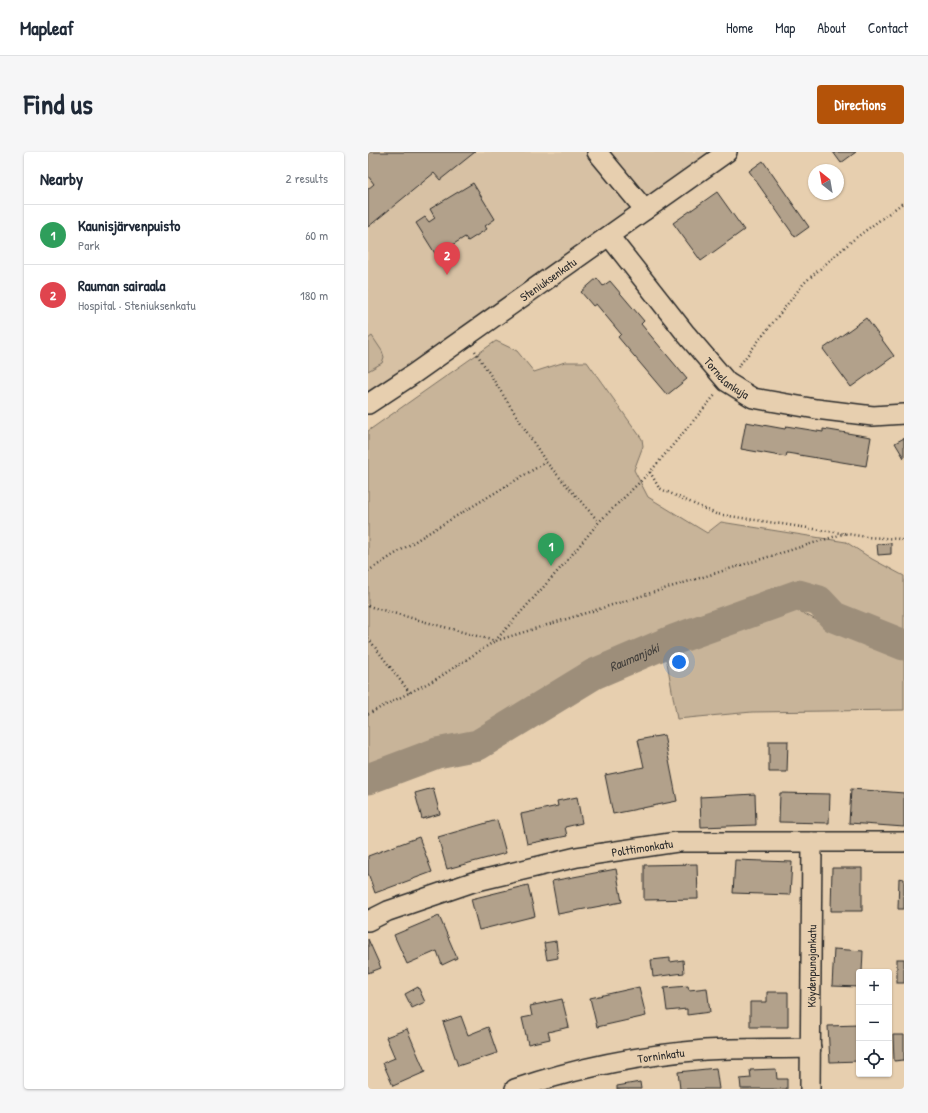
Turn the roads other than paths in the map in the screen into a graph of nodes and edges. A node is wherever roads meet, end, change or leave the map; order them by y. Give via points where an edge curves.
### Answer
1 (597, 152) edge
2 (727, 152) edge
3 (645, 210) junction
4 (609, 236) junction
5 (368, 404) edge
6 (904, 414) edge
7 (812, 842) junction
8 (904, 842) edge
9 (368, 905) edge
10 (388, 911) junction
11 (368, 921) edge
12 (811, 1048) junction
13 (515, 1089) edge
14 (810, 1089) edge

1 - 3 street
2 - 3 street, Steniuksenkatu
3 - 4 street, Steniuksenkatu
4 - 5 street, Steniuksenkatu
4 - 6 street, Tornelankuja via 727,382 753,398 873,416
7 - 8 street, Polttimonkatu
7 - 10 street, Polttimonkatu via 676,842 577,857 473,882
7 - 12 street, Köydenpunojankatu
9 - 10 street
10 - 11 street, Polttimonkatu
12 - 13 street, Torninkatu via 706,1050 643,1057 584,1069
12 - 14 street, Köydenpunojankatu

